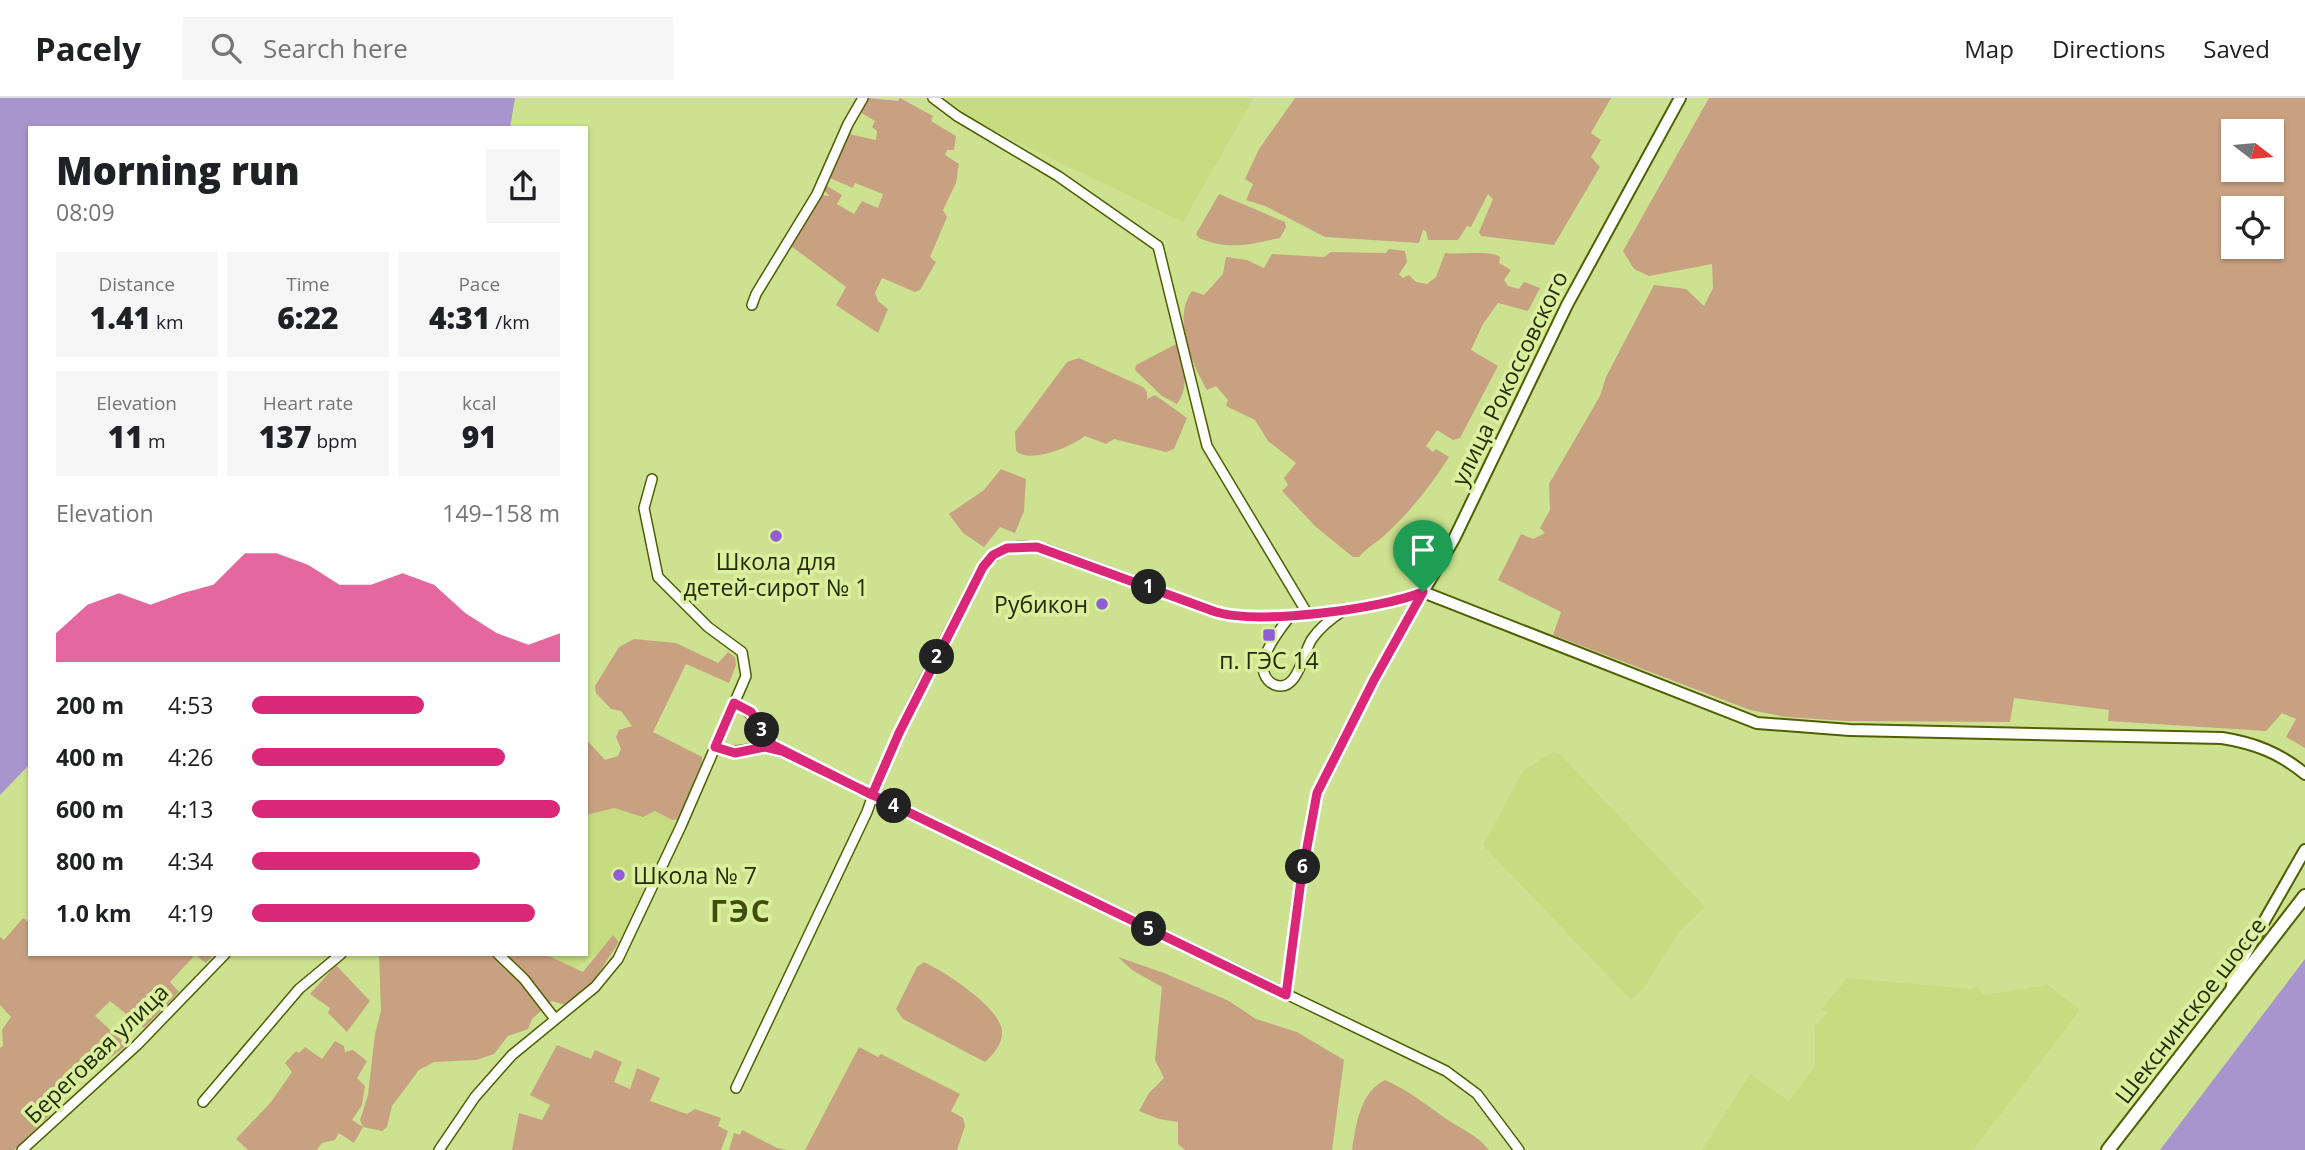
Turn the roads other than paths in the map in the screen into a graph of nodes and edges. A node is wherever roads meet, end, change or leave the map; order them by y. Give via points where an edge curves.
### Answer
1 (863, 98) edge
2 (933, 98) edge
3 (1680, 98) edge
4 (752, 305) dead end
5 (652, 479) dead end
6 (1423, 592) junction
7 (1347, 608) junction
8 (1307, 613) junction
9 (1291, 615) junction
10 (734, 703) junction
11 (760, 726) junction
12 (715, 747) junction
13 (750, 750) junction
14 (782, 751) junction
15 (2305, 774) edge
16 (872, 795) junction
17 (2305, 850) edge
18 (2305, 896) edge
19 (223, 956) edge
20 (339, 956) edge
21 (500, 956) edge
22 (2231, 991) junction
23 (1286, 995) junction
24 (555, 1019) junction
25 (736, 1088) dead end
26 (203, 1102) dead end
27 (22, 1150) edge
28 (439, 1150) edge
29 (1519, 1150) edge
30 (2108, 1150) edge

1 - 4 street via 817,194
2 - 8 street via 1156,243 1207,446
3 - 6 street, улица Рокоссовского via 1572,296 1454,539
5 - 10 street via 644,508 658,578 708,627 742,652 746,676
6 - 7 street
6 - 15 street via 1757,723 1850,730 2222,738 2273,752
6 - 23 street, улица Рокоссовского via 1317,793
7 - 8 street
7 - 9 street via 1312,638 1293,680 1277,685 1268,681 1263,667
8 - 9 street
9 - 16 street via 1225,615 1045,549 1007,548 983,567
10 - 11 street via 751,712
10 - 12 street
11 - 13 street via 758,740
11 - 14 street
12 - 13 street via 735,753
12 - 24 street via 618,959 595,987
13 - 14 street
14 - 16 street
16 - 23 street
16 - 25 street
17 - 22 street via 2234,974
18 - 22 main road, Шекснинское шоссе
19 - 27 street, Береговая улица via 137,1045
20 - 26 street via 299,989
21 - 24 street
22 - 30 main road, Шекснинское шоссе
23 - 29 street via 1464,1082
24 - 28 street via 502,1066

